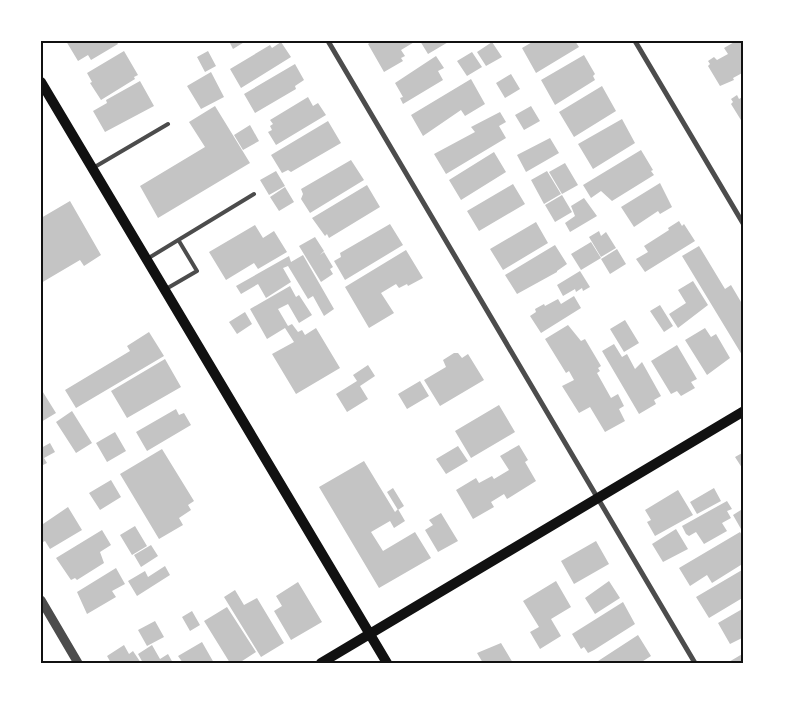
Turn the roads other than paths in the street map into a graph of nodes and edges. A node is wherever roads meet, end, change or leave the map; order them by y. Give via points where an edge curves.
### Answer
1 (328, 41) edge
2 (635, 41) edge
3 (41, 82) edge
4 (168, 124) dead end
5 (93, 168) junction
6 (254, 194) dead end
7 (744, 225) edge
8 (179, 241) junction
9 (147, 259) junction
10 (165, 289) junction
11 (744, 411) edge
12 (597, 497) junction
13 (41, 600) edge
14 (371, 634) junction
15 (78, 663) edge
16 (321, 663) edge
17 (387, 663) edge
18 (695, 663) edge

1 - 12 street
2 - 7 street
3 - 5 main road
4 - 5 lane
5 - 9 main road
6 - 8 lane
8 - 9 lane
8 - 10 lane via 197,271
9 - 10 main road
10 - 14 main road
11 - 12 main road
12 - 14 main road
12 - 18 street
13 - 15 street
14 - 16 main road
14 - 17 main road

